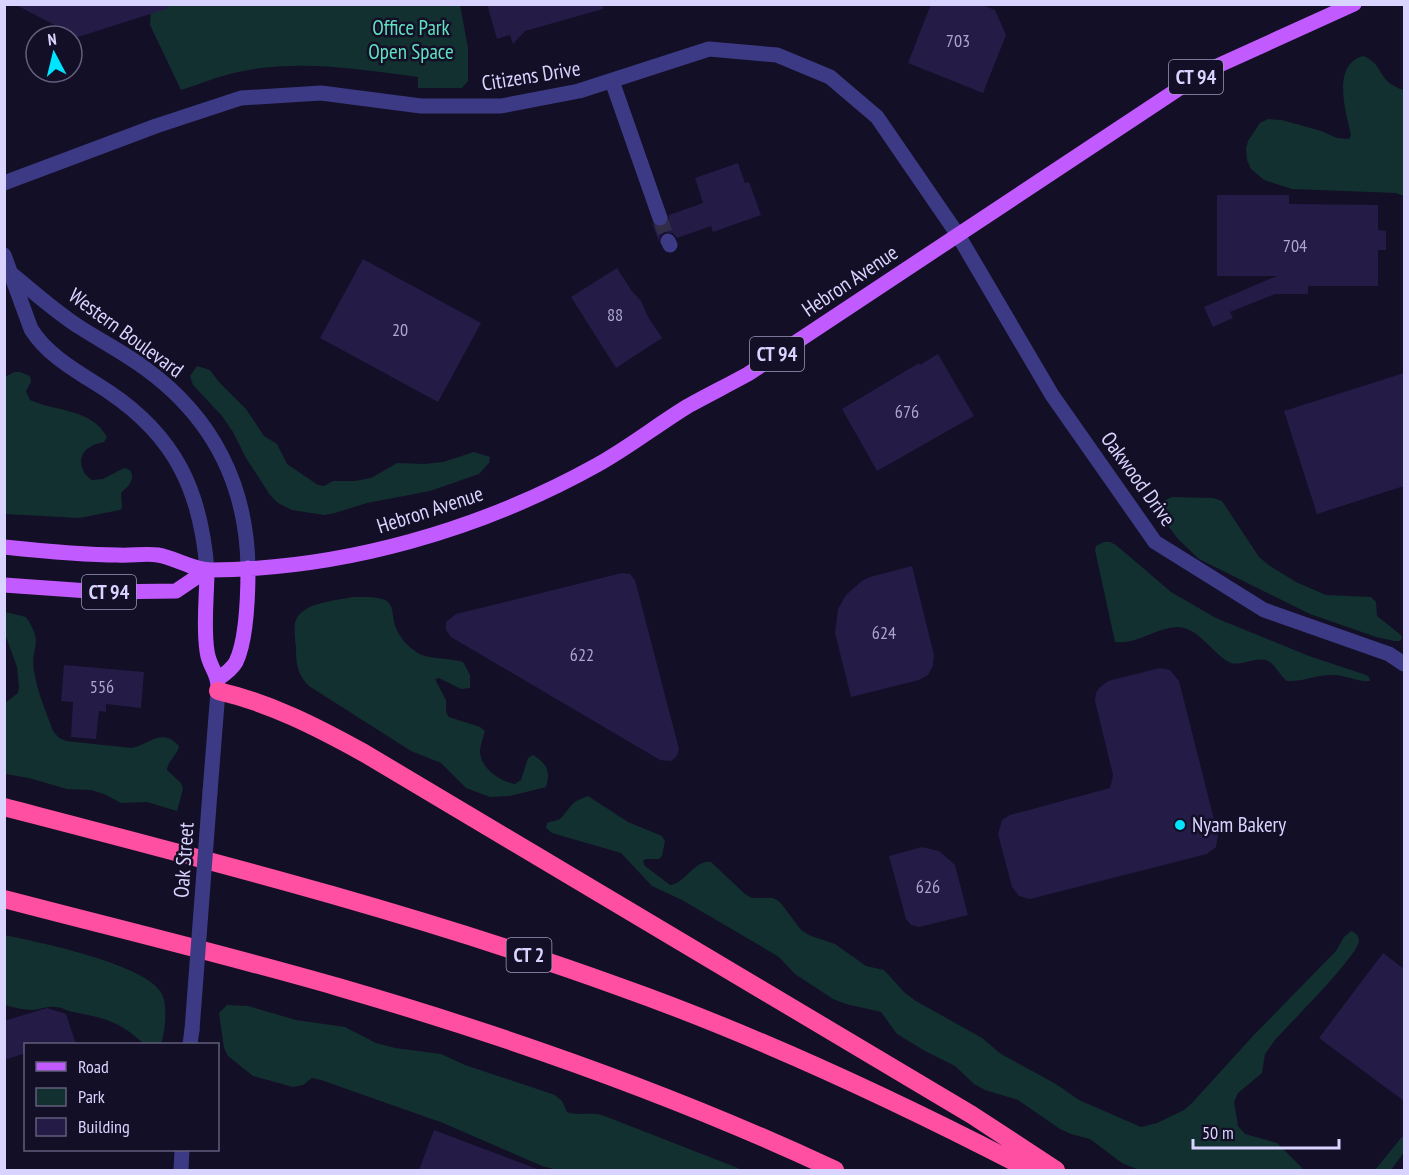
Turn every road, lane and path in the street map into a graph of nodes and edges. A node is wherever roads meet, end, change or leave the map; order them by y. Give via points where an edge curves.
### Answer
1 (1354, 4) edge
2 (612, 81) junction
3 (4, 183) edge
4 (660, 219) tunnel mouth
5 (958, 235) junction
6 (4, 255) edge
7 (13, 275) junction
8 (4, 547) edge
9 (248, 568) junction
10 (207, 570) junction
11 (4, 585) edge
12 (1404, 664) edge
13 (218, 685) junction
14 (4, 807) edge
15 (4, 899) edge
16 (191, 1037) edge
17 (182, 1151) edge
18 (181, 1170) edge
19 (835, 1170) edge
20 (1030, 1170) edge
21 (1056, 1170) edge

1 - 5 main road, Hebron Avenue / CT 94 via 1204,72
2 - 3 street, Citizens Drive via 501,106 421,106 321,93 241,98
2 - 4 street
2 - 5 street, Citizens Drive via 709,50 777,55 830,77 877,117
5 - 9 main road, Hebron Avenue / CT 94 via 748,374 565,482 486,515 393,546 321,561
5 - 12 street, Oakwood Drive via 1052,395 1155,542 1263,610 1389,654
6 - 7 street, Western Boulevard
7 - 9 street, Western Boulevard via 80,328 147,370 194,416 219,450 234,481 245,521
7 - 10 street, Western Boulevard via 36,338 130,408 178,462 199,514
8 - 10 main road, Hebron Avenue / CT 94 via 99,555 158,555
9 - 10 main road, Hebron Avenue / CT 94
9 - 13 main road via 239,653
10 - 11 main road, CT 94 via 176,591 103,592
10 - 13 main road, Oak Street via 206,647
13 - 16 street, Oak Street, bridge
13 - 21 highway via 364,753 972,1115
14 - 20 highway, CT 2 via 302,886 465,934 595,978 786,1053
15 - 19 highway via 335,986 455,1023 643,1089
17 - 18 street

